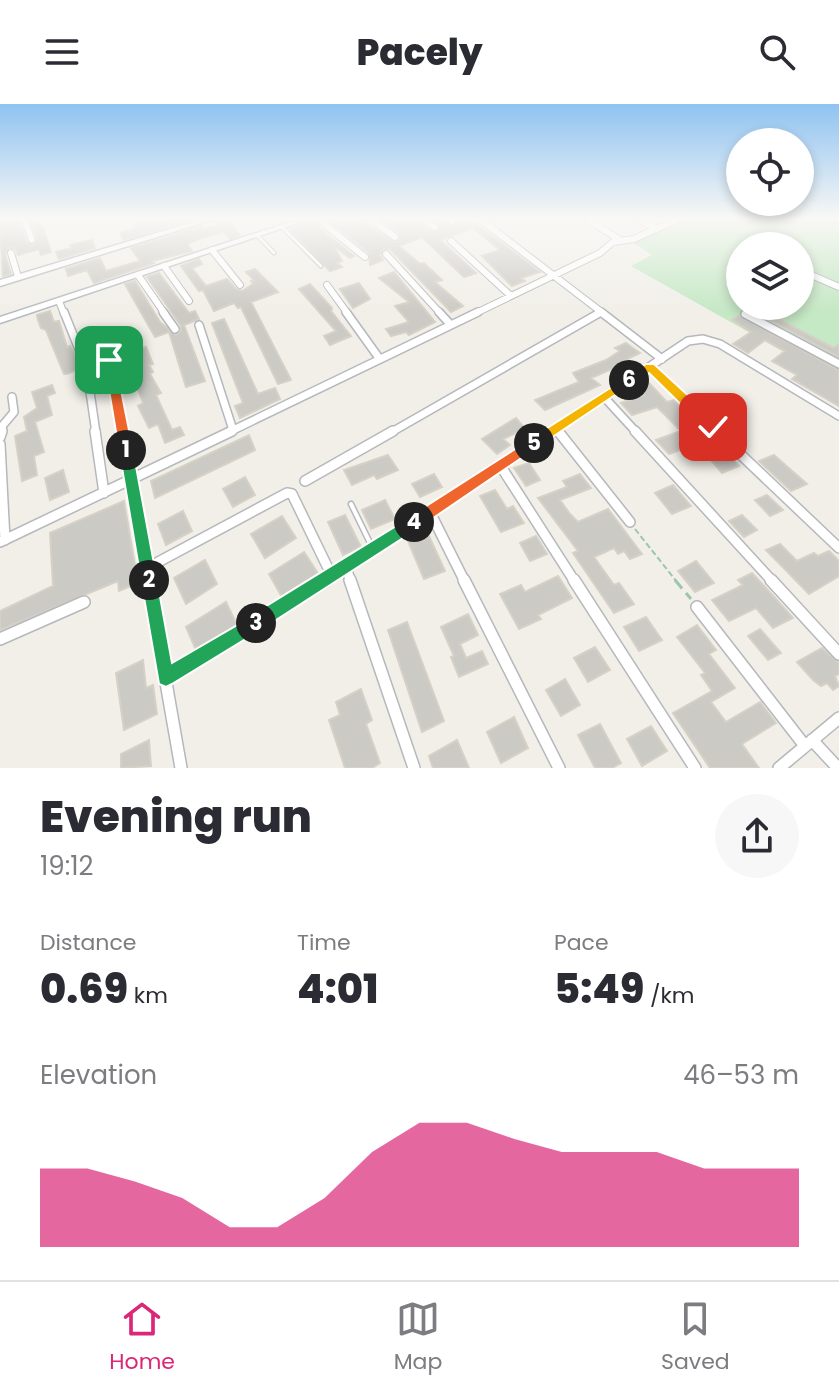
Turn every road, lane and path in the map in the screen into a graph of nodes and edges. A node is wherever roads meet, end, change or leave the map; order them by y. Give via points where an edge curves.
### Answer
1 (108, 250) edge
2 (212, 250) joint
3 (271, 250) edge
4 (305, 250) edge
5 (356, 250) edge
6 (461, 250) edge
7 (520, 250) edge
8 (602, 250) edge
9 (11, 253) dead end
10 (274, 253) dead end
11 (386, 254) dead end
12 (365, 257) dead end
13 (164, 266) junction
14 (321, 266) dead end
15 (138, 275) junction
16 (553, 276) junction
17 (814, 276) edge
18 (18, 277) junction
19 (0, 283) edge
20 (240, 285) dead end
21 (327, 285) dead end
22 (839, 287) edge
23 (511, 296) junction
24 (59, 301) junction
25 (189, 301) dead end
26 (601, 312) junction
27 (0, 320) edge
28 (756, 320) edge
29 (450, 324) junction
30 (199, 325) dead end
31 (175, 329) dead end
32 (80, 352) dead end
33 (379, 358) junction
34 (662, 359) junction
35 (109, 360) dead end
36 (839, 364) edge
37 (650, 367) junction
38 (87, 371) dead end
39 (12, 397) dead end
40 (604, 397) junction
41 (839, 416) edge
42 (556, 428) junction
43 (233, 430) junction
44 (0, 437) edge
45 (0, 444) edge
46 (500, 465) junction
47 (131, 479) junction
48 (305, 481) dead end
49 (104, 493) junction
50 (351, 504) dead end
51 (430, 512) junction
52 (630, 522) joint
53 (2, 541) edge
54 (839, 548) edge
55 (373, 549) junction
56 (327, 566) dead end
57 (147, 568) junction
58 (346, 568) junction
59 (84, 602) dead end
60 (697, 607) joint
61 (0, 639) edge
62 (839, 654) edge
63 (166, 678) junction
64 (839, 718) edge
65 (808, 743) junction
66 (181, 768) edge
67 (414, 768) edge
68 (559, 768) edge
69 (695, 768) edge
70 (779, 768) edge
71 (838, 768) edge

1 - 18 street
2 - 13 street
2 - 20 street
3 - 10 lane
4 - 14 lane
5 - 12 street
6 - 23 street
7 - 16 street
8 - 16 street
9 - 18 street
11 - 29 street
13 - 15 street
13 - 25 street
15 - 24 street
15 - 31 street
16 - 23 street
16 - 26 street
17 - 22 street
18 - 19 street
21 - 33 street
23 - 29 street
24 - 27 street
24 - 32 street
26 - 34 street
26 - 48 street
28 - 36 street
29 - 33 street
30 - 43 street
33 - 43 street
34 - 37 street
34 - 41 street via 688,341 712,340
35 - 47 street
37 - 40 street
37 - 54 street
38 - 49 street
39 - 44 street via 14,412
40 - 42 street
40 - 62 street
42 - 46 street
42 - 52 street
43 - 47 street
45 - 53 street
46 - 51 street
46 - 69 street
47 - 49 street
47 - 57 street
49 - 53 street
50 - 55 lane
51 - 55 street
51 - 68 street
52 - 60 path
55 - 58 street
56 - 57 street via 287,493
57 - 63 street
58 - 63 street
58 - 67 street
59 - 61 street
60 - 65 street
63 - 66 street
64 - 65 street
65 - 70 street
65 - 71 street

